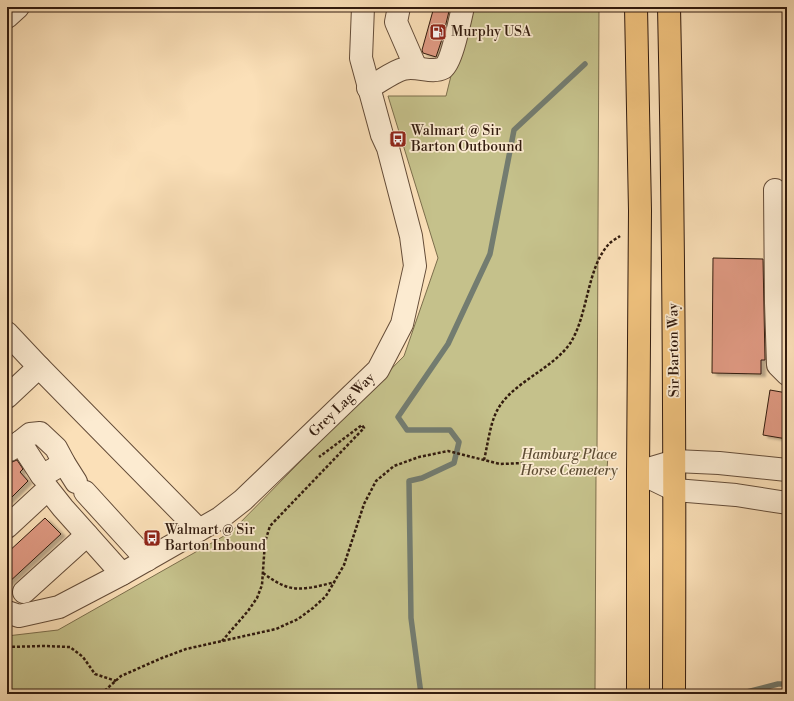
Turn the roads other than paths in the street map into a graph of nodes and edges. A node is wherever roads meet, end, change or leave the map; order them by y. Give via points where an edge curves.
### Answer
1 (18, 7) edge
2 (363, 7) edge
3 (399, 7) edge
4 (463, 7) edge
5 (636, 7) edge
6 (668, 7) edge
7 (7, 17) edge
8 (416, 68) junction
9 (368, 88) junction
10 (775, 190) dead end
11 (7, 333) edge
12 (39, 367) junction
13 (787, 374) edge
14 (7, 397) edge
15 (675, 461) junction
16 (64, 463) junction
17 (787, 470) edge
18 (638, 472) junction
19 (45, 483) junction
20 (675, 490) junction
21 (787, 503) edge
22 (7, 527) edge
23 (199, 530) junction
24 (87, 535) junction
25 (147, 560) junction
26 (122, 574) junction
27 (24, 592) dead end
28 (7, 612) edge
29 (638, 694) edge
30 (674, 694) edge

1 - 7 street
2 - 9 street, Grey Lag Way via 361,58
3 - 8 street via 396,22
4 - 8 street via 450,58 444,67 435,70
5 - 18 main road via 640,225
6 - 15 main road, Sir Barton Way
8 - 9 street via 403,69
9 - 23 street, Grey Lag Way via 388,148 411,236 414,266 402,324 378,370 243,500
10 - 13 street via 778,365
11 - 12 street
12 - 14 street
12 - 23 street
15 - 17 street
15 - 18 street
15 - 20 main road, Sir Barton Way
16 - 19 street
16 - 19 street via 56,448 40,433 30,434 15,446
16 - 25 street via 80,487
18 - 20 street
18 - 29 main road
19 - 22 street
19 - 24 street
20 - 21 street via 736,495
20 - 30 main road, Sir Barton Way
23 - 25 street, Grey Lag Way
24 - 26 street
24 - 27 street
25 - 26 street, Grey Lag Way
26 - 28 street, Grey Lag Way via 59,607 19,616

